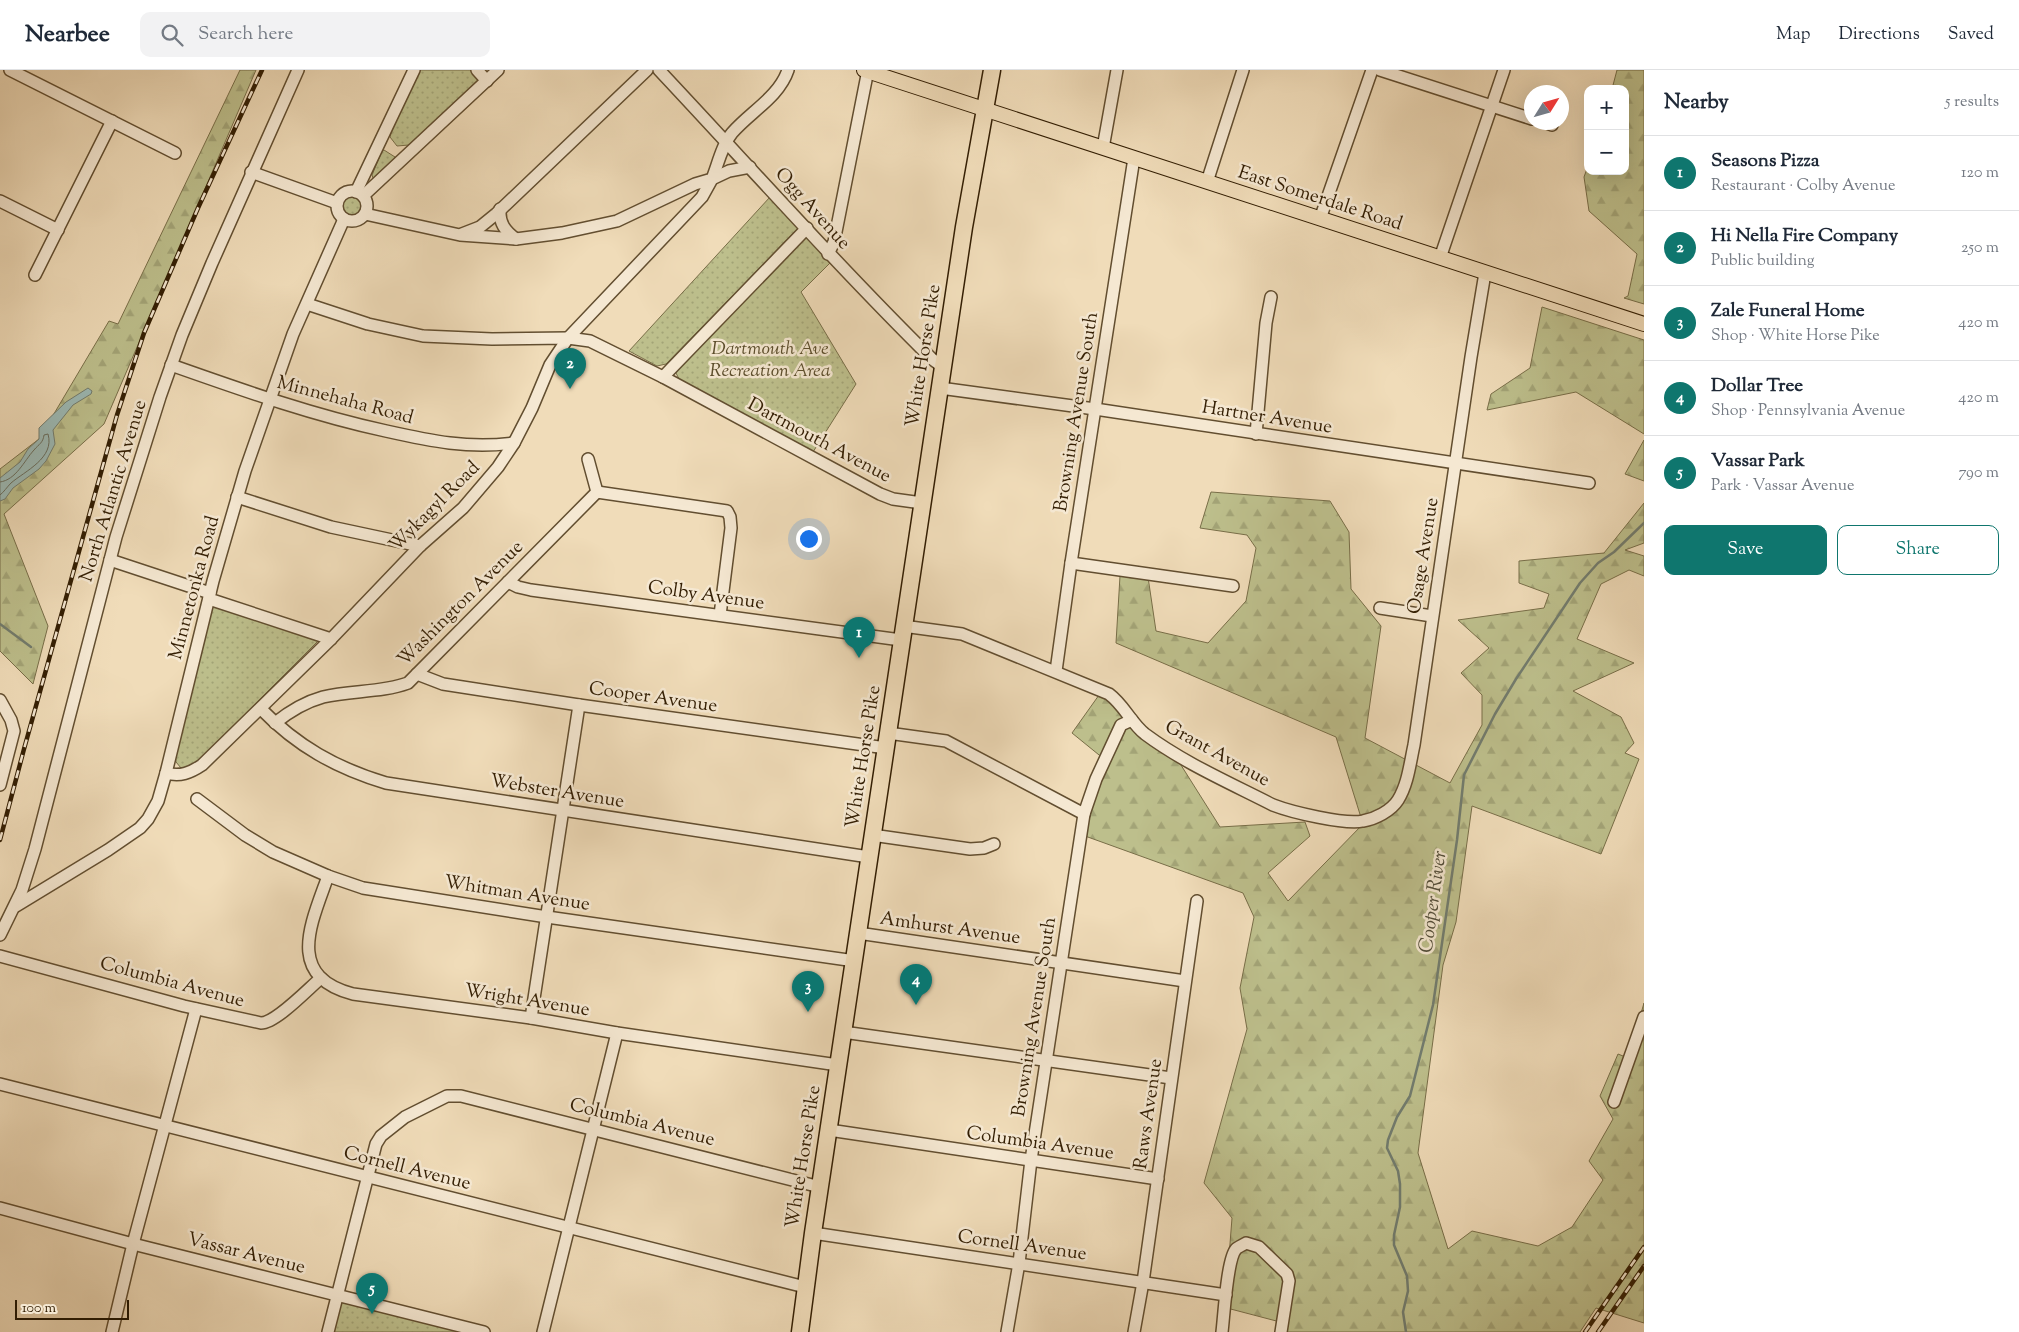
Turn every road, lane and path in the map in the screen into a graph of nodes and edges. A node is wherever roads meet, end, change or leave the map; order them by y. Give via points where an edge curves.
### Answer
1 (10, 70) edge
2 (298, 70) edge
3 (414, 70) edge
4 (478, 70) edge
5 (498, 70) edge
6 (647, 70) edge
7 (659, 70) edge
8 (788, 70) edge
9 (866, 70) edge
10 (992, 70) edge
11 (1117, 70) edge
12 (1243, 70) edge
13 (1372, 70) edge
14 (1380, 70) edge
15 (1504, 70) edge
16 (487, 80) junction
17 (1492, 107) junction
18 (985, 109) junction
19 (1524, 117) edge
20 (112, 121) junction
21 (727, 142) junction
22 (1103, 148) junction
23 (175, 153) dead end
24 (1134, 158) junction
25 (750, 167) junction
26 (251, 172) junction
27 (712, 179) junction
28 (1207, 182) junction
29 (359, 194) junction
30 (0, 201) edge
31 (337, 203) junction
32 (500, 209) junction
33 (365, 214) junction
34 (344, 219) junction
35 (1320, 219) junction
36 (807, 228) junction
37 (58, 230) junction
38 (460, 235) junction
39 (516, 238) junction
40 (828, 254) junction
41 (1440, 258) junction
42 (1485, 273) junction
43 (35, 275) dead end
44 (1271, 297) dead end
45 (307, 304) junction
46 (1644, 324) edge
47 (568, 338) junction
48 (171, 365) junction
49 (943, 367) junction
50 (663, 377) junction
51 (940, 388) junction
52 (270, 400) junction
53 (1095, 409) junction
54 (1256, 434) junction
55 (514, 443) junction
56 (588, 459) dead end
57 (1455, 463) junction
58 (1589, 482) dead end
59 (597, 492) junction
60 (237, 496) junction
61 (922, 503) junction
62 (420, 546) junction
63 (110, 560) junction
64 (1071, 563) junction
65 (508, 582) junction
66 (1233, 586) dead end
67 (210, 596) junction
68 (1380, 608) dead end
69 (720, 615) junction
70 (1432, 616) junction
71 (902, 633) junction
72 (331, 639) junction
73 (1056, 671) junction
74 (417, 674) junction
75 (0, 700) edge
76 (578, 705) junction
77 (261, 709) junction
78 (1132, 720) junction
79 (275, 724) junction
80 (887, 740) junction
81 (166, 773) junction
82 (1, 779) edge
83 (197, 799) dead end
84 (564, 810) junction
85 (1084, 814) junction
86 (1362, 822) joint
87 (872, 835) junction
88 (994, 844) dead end
89 (869, 857) junction
90 (27, 876) junction
91 (328, 876) junction
92 (41, 890) junction
93 (1197, 901) dead end
94 (14, 906) junction
95 (546, 917) junction
96 (858, 933) junction
97 (0, 935) edge
98 (0, 956) edge
99 (855, 961) junction
100 (1061, 962) junction
101 (321, 978) junction
102 (1185, 981) junction
103 (196, 1009) junction
104 (531, 1018) junction
105 (1644, 1018) edge
106 (844, 1032) junction
107 (617, 1033) junction
108 (1046, 1062) junction
109 (838, 1065) junction
110 (1171, 1078) junction
111 (0, 1084) edge
112 (1614, 1102) dead end
113 (165, 1126) junction
114 (592, 1129) junction
115 (829, 1130) junction
116 (1031, 1160) junction
117 (368, 1177) junction
118 (1158, 1179) junction
119 (820, 1187) junction
120 (0, 1208) edge
121 (568, 1228) junction
122 (813, 1233) junction
123 (134, 1244) junction
124 (1019, 1263) junction
125 (1143, 1282) junction
126 (805, 1287) junction
127 (337, 1295) junction
128 (1226, 1295) junction
129 (112, 1332) edge
130 (328, 1332) edge
131 (484, 1332) edge
132 (543, 1332) edge
133 (800, 1332) edge
134 (1007, 1332) edge
135 (1134, 1332) edge
136 (1222, 1332) edge
137 (1281, 1332) edge

1 - 20 street
2 - 26 street, North Atlantic Avenue
3 - 29 street
4 - 16 street
5 - 16 street
6 - 32 street
7 - 21 street, Ogg Avenue
8 - 21 street, Wykagyl Road via 778,88
9 - 18 main road, East Somerdale Road
9 - 40 street via 834,242
10 - 18 highway, White Horse Pike
11 - 22 street
12 - 28 street
13 - 35 street
14 - 17 street
15 - 17 street
16 - 29 street
17 - 19 street
17 - 41 street
18 - 22 main road, East Somerdale Road
18 - 49 highway, White Horse Pike
20 - 23 street
20 - 37 street
21 - 25 street, Ogg Avenue
21 - 27 street, Wykagyl Road
22 - 24 main road, East Somerdale Road
24 - 28 main road, East Somerdale Road
24 - 53 street, Browning Avenue South
25 - 27 street via 729,171
25 - 36 street, Ogg Avenue
26 - 31 street
26 - 48 street, North Atlantic Avenue
27 - 39 street via 617,221 562,233
27 - 47 street, Wykagyl Road via 702,197
28 - 35 main road, East Somerdale Road
29 - 31 street via 351,191 342,194
29 - 33 street via 367,204
30 - 37 street
31 - 34 street via 338,212
32 - 38 street via 480,226
32 - 39 street via 502,225
33 - 34 street via 353,222
33 - 38 street
34 - 45 street, Minnetonka Road
35 - 41 main road, East Somerdale Road
36 - 40 street, Ogg Avenue
36 - 50 street
37 - 43 street
38 - 39 street
40 - 49 street, Ogg Avenue
41 - 42 main road, East Somerdale Road
42 - 46 main road, East Somerdale Road
42 - 57 street, Osage Avenue
44 - 54 street
45 - 47 street, Dartmouth Avenue via 368,324 423,336 492,340
45 - 52 street, Minnetonka Road
47 - 50 street, Dartmouth Avenue via 590,341
47 - 55 street, Wykagyl Road via 550,365
48 - 52 street, Minnehaha Road
48 - 63 street, North Atlantic Avenue
49 - 51 highway, White Horse Pike
50 - 61 street, Dartmouth Avenue via 880,494
51 - 53 street, Hartner Avenue
51 - 61 highway, White Horse Pike
52 - 55 street, Minnehaha Road via 335,420 441,443 488,446
52 - 60 street, Minnetonka Road
53 - 54 street, Hartner Avenue
53 - 64 street, Browning Avenue South
54 - 57 street, Hartner Avenue
55 - 62 street, Wykagyl Road via 463,508
56 - 59 street
57 - 58 street, Hartner Avenue
57 - 70 street, Osage Avenue
59 - 65 street, Washington Avenue
59 - 69 street via 726,511 731,528
60 - 62 street via 331,527
60 - 67 street, Minnetonka Road
61 - 71 highway, White Horse Pike
62 - 72 street, Wykagyl Road
63 - 67 street
63 - 90 street, North Atlantic Avenue
64 - 66 street
64 - 73 street, Browning Avenue South
65 - 69 street, Colby Avenue via 531,590
65 - 74 street, Washington Avenue
67 - 72 street
67 - 81 street, Minnetonka Road
68 - 70 street
69 - 71 street, Colby Avenue
70 - 86 street, Osage Avenue via 1414,745 1404,789 1389,810
71 - 73 street, Grant Avenue via 962,634
71 - 80 highway, White Horse Pike
72 - 77 street, Wykagyl Road
73 - 78 street, Grant Avenue via 1110,694
74 - 76 street, Cooper Avenue via 443,684
74 - 79 street, Washington Avenue via 408,683 392,689 323,697 289,712
75 - 82 street via 14,730
76 - 80 street, Cooper Avenue
76 - 84 street
77 - 79 street, Webster Avenue
77 - 81 street, Wykagyl Road via 194,771 176,775
78 - 85 street, Browning Avenue South via 1121,726 1096,779
78 - 86 street, Grant Avenue via 1176,754 1273,805 1290,812
79 - 84 street, Webster Avenue via 315,754 386,783
80 - 85 street, Cooper Avenue via 946,741
80 - 87 highway, White Horse Pike
81 - 92 street, Minnetonka Road via 158,801 140,828
83 - 91 street, Whitman Avenue via 273,852
84 - 89 street, Webster Avenue
84 - 95 street
85 - 100 street, Browning Avenue South
87 - 88 street via 970,849
87 - 89 highway, White Horse Pike
89 - 96 highway, White Horse Pike
90 - 92 street
90 - 94 street, North Atlantic Avenue
91 - 95 street, Whitman Avenue via 363,888
91 - 101 street via 308,939 308,953
92 - 94 street, Minnetonka Road
93 - 102 street, Raws Avenue
94 - 97 street, North Atlantic Avenue
95 - 99 street, Whitman Avenue
95 - 104 street
96 - 99 highway, White Horse Pike
96 - 100 street, Amhurst Avenue
98 - 103 street, Columbia Avenue
99 - 106 highway, White Horse Pike
100 - 102 street, Amhurst Avenue
100 - 108 street, Browning Avenue South
101 - 103 street, Columbia Avenue via 266,1023
101 - 104 street, Wright Avenue via 336,989 353,994
102 - 110 street, Raws Avenue
103 - 113 street
104 - 107 street, Wright Avenue
105 - 112 street
106 - 108 street
106 - 109 highway, White Horse Pike
107 - 109 street, Wright Avenue
107 - 114 street
108 - 110 street
108 - 116 street, Browning Avenue South
109 - 115 highway, White Horse Pike
110 - 118 street, Raws Avenue
111 - 113 street, Cornell Avenue
113 - 117 street, Cornell Avenue
113 - 123 street
114 - 117 street, Columbia Avenue via 461,1096 447,1096 405,1116 381,1136
114 - 119 street, Columbia Avenue
114 - 121 street
115 - 116 street, Columbia Avenue
115 - 119 highway, White Horse Pike
116 - 118 street, Columbia Avenue
116 - 124 street, Browning Avenue South
117 - 121 street, Cornell Avenue
117 - 127 street
118 - 125 street, Raws Avenue
119 - 122 highway, White Horse Pike
120 - 123 street, Vassar Avenue
121 - 126 street, Cornell Avenue
121 - 132 street
122 - 124 street, Cornell Avenue
122 - 126 highway, White Horse Pike
123 - 127 street, Vassar Avenue
123 - 129 street
124 - 125 street, Cornell Avenue
124 - 134 street, Browning Avenue South
125 - 128 street, Cornell Avenue
125 - 135 street, Raws Avenue
126 - 133 highway, White Horse Pike
127 - 130 street
127 - 131 street, Vassar Avenue
128 - 136 street
128 - 137 street via 1236,1250 1246,1243 1259,1248 1289,1281

